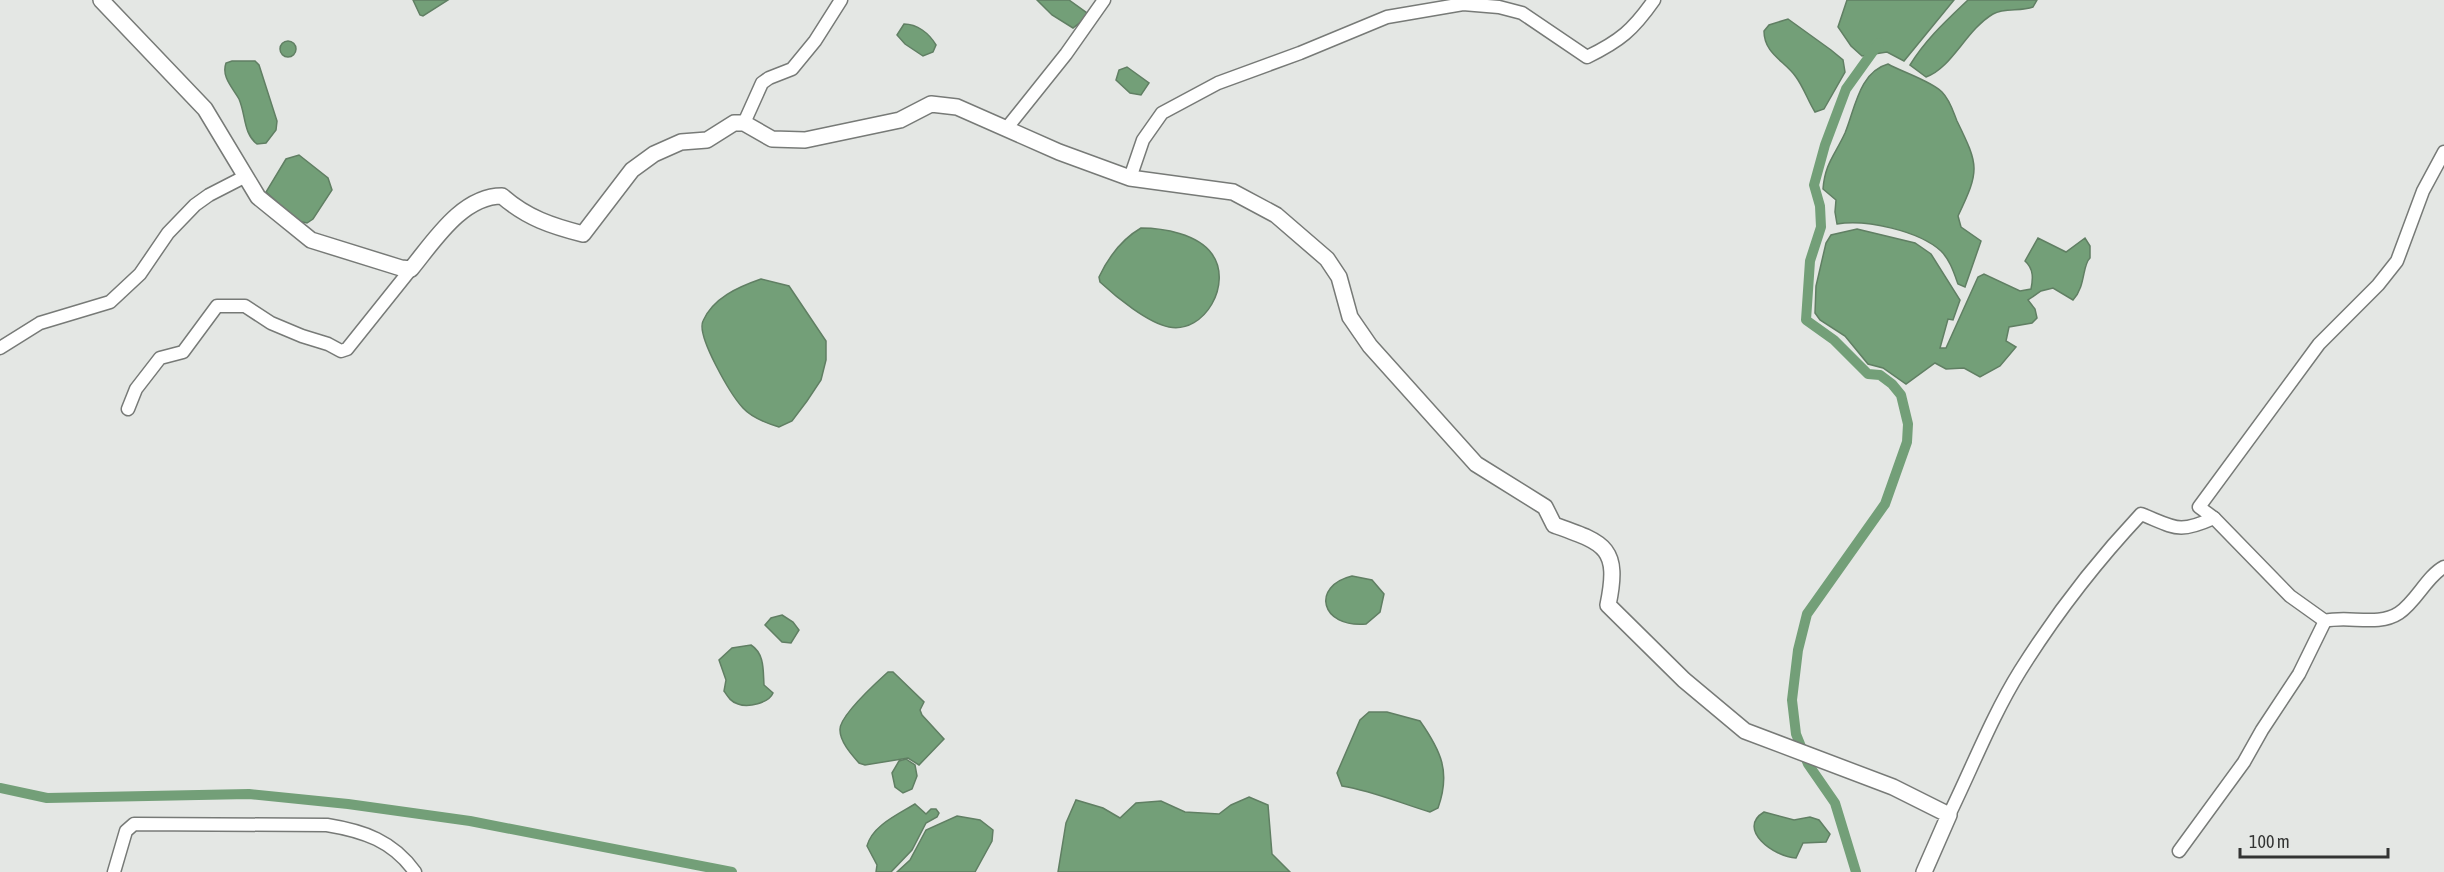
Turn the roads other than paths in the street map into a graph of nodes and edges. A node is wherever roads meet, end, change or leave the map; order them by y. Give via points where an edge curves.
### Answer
1 (101, 0) edge
2 (841, 0) edge
3 (1104, 0) edge
4 (1654, 0) edge
5 (744, 123) junction
6 (1005, 129) junction
7 (2444, 152) edge
8 (246, 176) junction
9 (1130, 178) junction
10 (411, 269) junction
11 (0, 348) edge
12 (128, 409) dead end
13 (2214, 518) junction
14 (2444, 566) edge
15 (2325, 621) junction
16 (1948, 816) junction
17 (2179, 851) dead end
18 (114, 872) edge
19 (415, 872) edge
20 (1924, 872) edge

1 - 8 street via 206,109
2 - 5 street via 792,69 762,83
3 - 6 street
4 - 9 street via 1616,43 1587,57 1522,13 1499,8 1463,4 1387,17 1218,83 1162,113 1143,140
5 - 6 street via 772,139 805,140 900,120 931,104 957,108
5 - 10 street via 734,123 707,140 681,142 654,154 632,170 583,234 542,223 502,196 491,196 450,222
6 - 9 street
7 - 13 street via 2423,191 2397,261 2319,344 2199,507
8 - 10 street via 258,198 312,240 355,256
8 - 11 street via 195,205 168,233 140,274 110,302 40,323
9 - 16 street via 1233,192 1276,215 1327,259 1339,278 1350,316 1370,346 1476,464 1545,507 1554,525 1593,538 1610,555 1614,575 1608,605 1684,680 1745,731 1893,787
10 - 12 street via 347,349 340,351 271,323 245,306 217,306 183,352 160,358 136,389
13 - 15 street via 2290,596
13 - 16 street via 2189,529 2178,529 2141,514 2114,543 2068,600 2019,672
14 - 15 street via 2399,613 2383,619 2338,617
15 - 17 street via 2299,674 2244,762
16 - 20 street
18 - 19 street via 126,831 134,824 327,825 352,829 394,848

